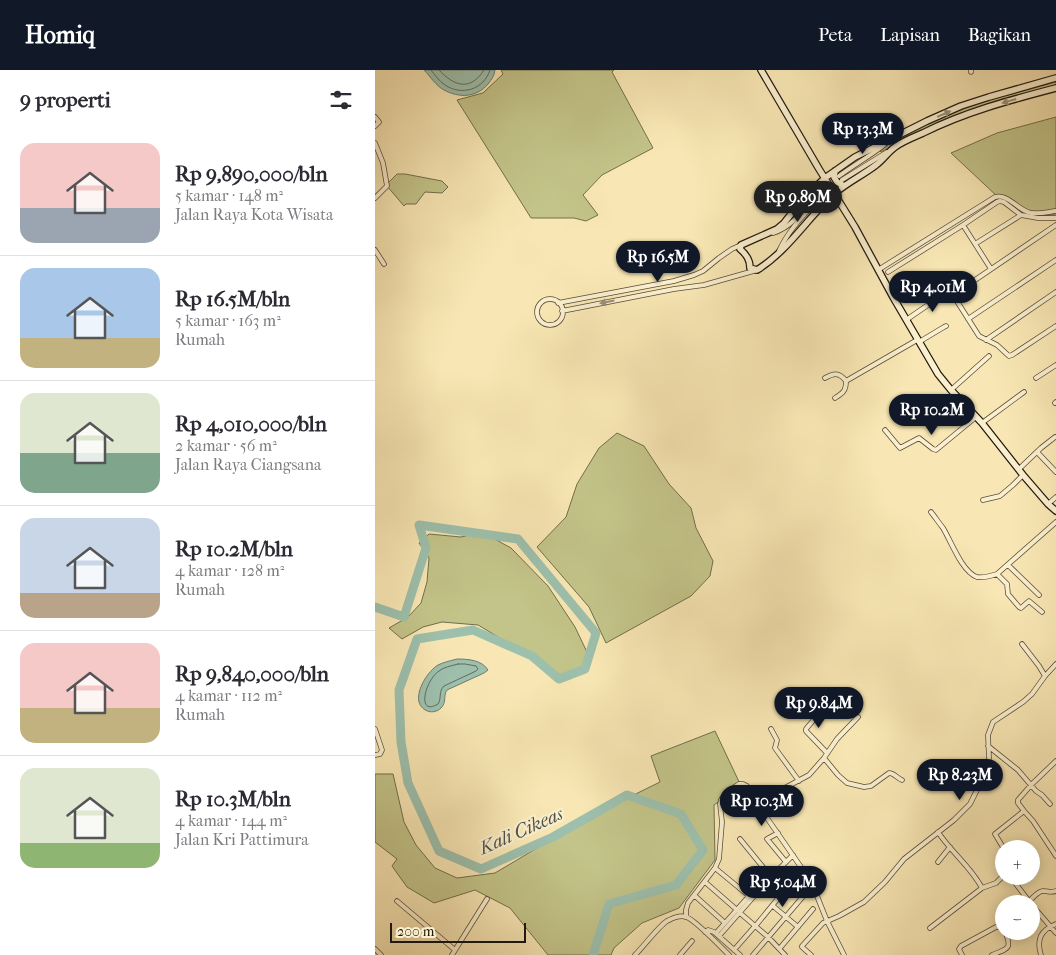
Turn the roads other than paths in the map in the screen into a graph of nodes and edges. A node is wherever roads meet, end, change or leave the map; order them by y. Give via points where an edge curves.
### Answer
1 (761, 70) edge
2 (1056, 78) edge
3 (1056, 88) edge
4 (375, 117) edge
5 (375, 126) edge
6 (375, 143) edge
7 (896, 147) junction
8 (839, 175) junction
9 (825, 178) junction
10 (844, 186) junction
11 (819, 192) junction
12 (835, 194) junction
13 (375, 198) edge
14 (827, 202) junction
15 (1056, 211) edge
16 (1021, 215) junction
17 (1056, 218) edge
18 (963, 225) junction
19 (1056, 225) edge
20 (975, 244) junction
21 (741, 247) junction
22 (375, 250) edge
23 (777, 255) junction
24 (1056, 260) edge
25 (384, 264) dead end
26 (991, 269) junction
27 (878, 270) junction
28 (751, 271) junction
29 (888, 272) dead end
30 (1056, 292) edge
31 (953, 295) junction
32 (558, 303) junction
33 (562, 311) junction
34 (909, 318) dead end
35 (967, 319) junction
36 (947, 326) dead end
37 (1056, 326) edge
38 (986, 340) junction
39 (918, 341) junction
40 (989, 356) dead end
41 (1056, 365) edge
42 (825, 378) dead end
43 (1036, 378) dead end
44 (846, 381) junction
45 (951, 390) junction
46 (1024, 392) dead end
47 (835, 398) dead end
48 (976, 417) junction
49 (982, 423) junction
50 (885, 430) dead end
51 (1055, 437) edge
52 (1037, 452) junction
53 (1021, 472) junction
54 (1056, 472) edge
55 (1056, 497) edge
56 (983, 500) dead end
57 (1048, 504) junction
58 (1056, 511) edge
59 (931, 512) dead end
60 (1056, 522) edge
61 (1008, 565) junction
62 (997, 574) junction
63 (1039, 594) dead end
64 (1042, 612) dead end
65 (1022, 644) dead end
66 (1056, 664) edge
67 (1045, 676) junction
68 (827, 704) dead end
69 (858, 718) dead end
70 (375, 729) edge
71 (771, 729) dead end
72 (988, 746) junction
73 (827, 753) junction
74 (375, 755) edge
75 (824, 758) junction
76 (1056, 761) edge
77 (902, 780) dead end
78 (799, 781) junction
79 (1031, 785) junction
80 (1050, 804) dead end
81 (761, 806) junction
82 (1023, 811) junction
83 (938, 832) junction
84 (778, 833) junction
85 (740, 840) dead end
86 (998, 840) edge
87 (950, 847) junction
88 (793, 855) junction
89 (1056, 856) edge
90 (786, 862) junction
91 (938, 862) dead end
92 (715, 868) junction
93 (771, 876) junction
94 (795, 879) dead end
95 (705, 882) junction
96 (995, 883) edge
97 (983, 888) junction
98 (1056, 891) edge
99 (806, 893) dead end
100 (694, 895) junction
101 (1038, 895) edge
102 (487, 899) dead end
103 (397, 901) dead end
104 (773, 906) junction
105 (813, 910) dead end
106 (738, 912) junction
107 (1040, 914) edge
108 (685, 917) junction
109 (786, 917) junction
110 (827, 921) junction
111 (725, 923) junction
112 (1056, 924) edge
113 (756, 925) junction
114 (1050, 926) junction
115 (798, 927) junction
116 (930, 928) dead end
117 (995, 928) edge
118 (705, 932) junction
119 (1056, 933) edge
120 (717, 935) junction
121 (768, 937) junction
122 (1009, 940) edge
123 (692, 941) dead end
124 (780, 948) junction
125 (375, 949) edge
126 (455, 950) junction
127 (734, 950) junction
128 (381, 955) edge
129 (452, 955) edge
130 (635, 955) edge
131 (680, 955) edge
132 (729, 955) edge
133 (740, 955) edge
134 (753, 955) edge
135 (785, 955) edge
136 (811, 955) edge
137 (844, 955) edge
138 (962, 955) edge
139 (993, 955) edge
140 (1041, 955) edge

1 - 9 street
8 -> 2 street via 857,156 927,121 961,106
3 -> 7 street via 964,115
4 - 5 street via 379,122
6 - 13 street via 387,186
7 - 8 street
7 - 10 street via 877,165
8 - 9 street
8 - 10 street via 834,177
9 - 11 street
9 - 12 street
10 - 12 street
11 - 14 street via 821,188
11 - 21 street via 803,199 777,229
11 - 23 street via 785,238
12 - 14 street
12 - 27 street
14 - 23 street
15 - 27 street via 1031,213 1005,198 995,197
16 - 17 street
16 - 18 street via 1000,201
16 - 20 street
18 - 20 street
18 - 29 street
19 - 26 street
20 - 26 street
21 - 28 street via 750,262
21 - 32 street via 732,249 694,275
22 - 25 street
23 - 28 street via 766,265
24 - 35 street
26 - 31 street
27 - 39 street
28 -> 33 street via 704,285
30 - 38 street
31 - 34 street via 941,296
31 - 35 street
32 - 33 street
32 - 33 street via 553,300 543,302 537,311 539,320 552,325 560,320
35 - 38 street via 979,336
36 - 39 street
37 - 38 street via 1009,356
39 - 44 street
39 - 45 street
40 - 45 street
41 - 43 street
42 - 44 street via 833,373
44 - 47 street via 845,390
45 - 48 street
46 - 49 street
48 - 49 street
48 - 50 street via 936,450 919,438 900,448
49 - 53 street
51 - 52 street
52 - 53 street
52 - 54 street
53 - 56 street via 1013,485 1000,496
53 - 57 street
55 - 57 street
57 - 58 street
59 - 62 street via 966,568 976,576
60 - 61 street
61 - 62 street
61 - 63 street
62 - 64 street via 1007,584 1008,594 1019,607 1029,601
65 - 67 street
66 - 67 street
67 - 72 street via 1028,698 993,722
68 - 73 street via 806,729
69 - 73 street
70 - 74 street via 382,750
71 - 78 street via 777,740 775,748
72 - 79 street
72 - 83 street via 986,772 970,804
73 - 75 street
75 - 77 street via 847,783 871,786 889,773
75 - 78 street
76 - 79 street
78 - 81 street via 779,791
79 - 80 street
79 - 82 street via 1018,800
81 - 84 street
81 - 92 street via 747,786 741,783 722,797 719,859
82 - 86 street via 995,834
82 - 89 street
83 - 87 street
83 - 110 street via 903,859 864,902
84 - 88 street
84 - 90 street via 767,840
85 - 93 street
87 - 91 street
87 - 97 street
88 - 90 street
88 - 110 street via 813,886
90 - 93 street
92 - 95 street
92 - 106 street via 749,896
93 - 106 street
94 - 104 street
95 - 100 street
95 - 106 street
96 - 97 street
97 - 116 street
98 - 101 street via 1042,891
99 - 109 street
100 - 108 street via 688,903
100 - 111 street
102 - 126 street
103 - 126 street
104 - 109 street
104 - 113 street
105 - 115 street
106 - 111 street
106 - 113 street
106 - 120 street
107 - 114 street
108 - 118 street
108 - 130 street via 666,922
109 - 115 street
109 - 121 street
110 - 136 street via 802,946
110 - 137 street
111 - 120 street
112 - 114 street
113 - 121 street
113 - 127 street
114 - 119 street
114 - 140 street via 1039,938
115 - 124 street
117 - 138 street via 962,945 959,949
118 - 120 street via 712,931
118 - 132 street
120 - 127 street
121 - 124 street
121 - 134 street
122 - 139 street via 1009,947
123 - 131 street
124 - 135 street
125 - 128 street
126 - 129 street
127 - 133 street

